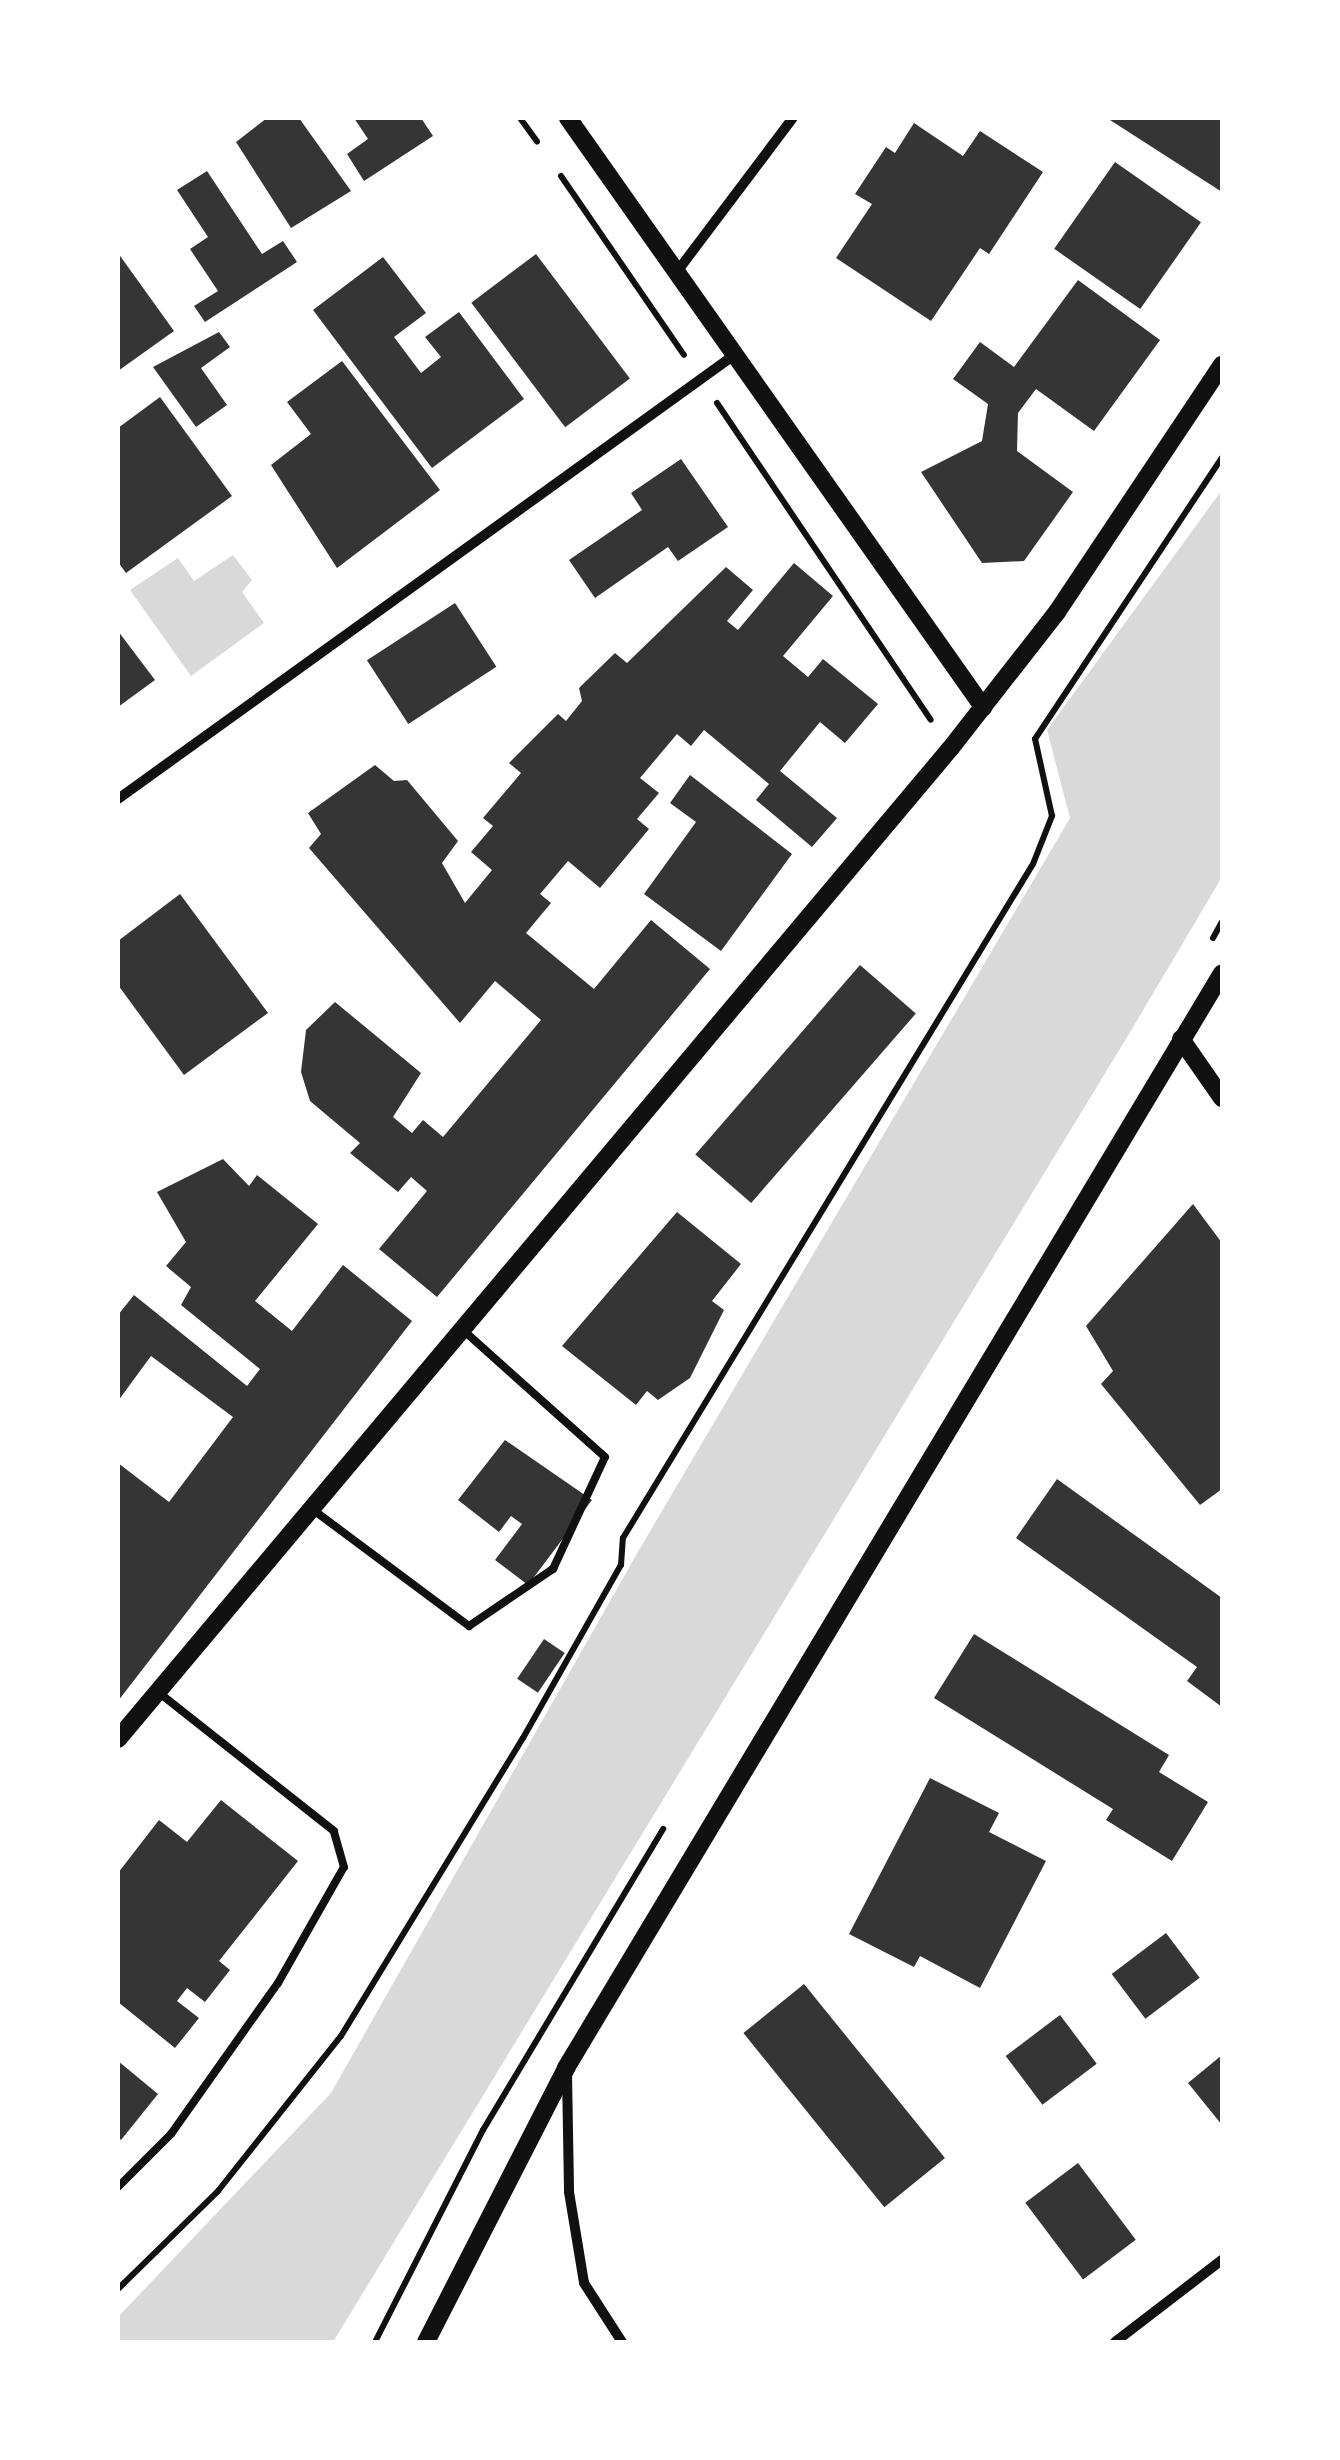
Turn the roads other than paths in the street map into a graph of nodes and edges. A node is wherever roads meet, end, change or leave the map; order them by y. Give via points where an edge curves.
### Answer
1 (568, 118) edge
2 (792, 118) edge
3 (675, 274) junction
4 (734, 356) junction
5 (1222, 364) edge
6 (983, 708) junction
7 (118, 799) edge
8 (1222, 973) edge
9 (1181, 1038) junction
10 (1222, 1098) edge
11 (462, 1330) junction
12 (312, 1508) junction
13 (158, 1692) junction
14 (118, 1739) edge
15 (566, 2068) junction
16 (118, 2187) edge
17 (1222, 2260) edge
18 (426, 2342) edge
19 (622, 2342) edge
20 (1115, 2342) edge

1 - 3 street
2 - 3 street
3 - 4 street
4 - 6 street
4 - 7 street
5 - 6 street via 1057,612
6 - 11 street
8 - 9 street
9 - 10 street
9 - 15 street
11 - 12 street
11 - 12 lane via 606,1457 553,1569 469,1626
12 - 13 street
13 - 14 street
13 - 16 lane via 334,1831 344,1867 278,1982 172,2134
15 - 18 street
15 - 19 street via 569,2192 584,2284
17 - 20 street

